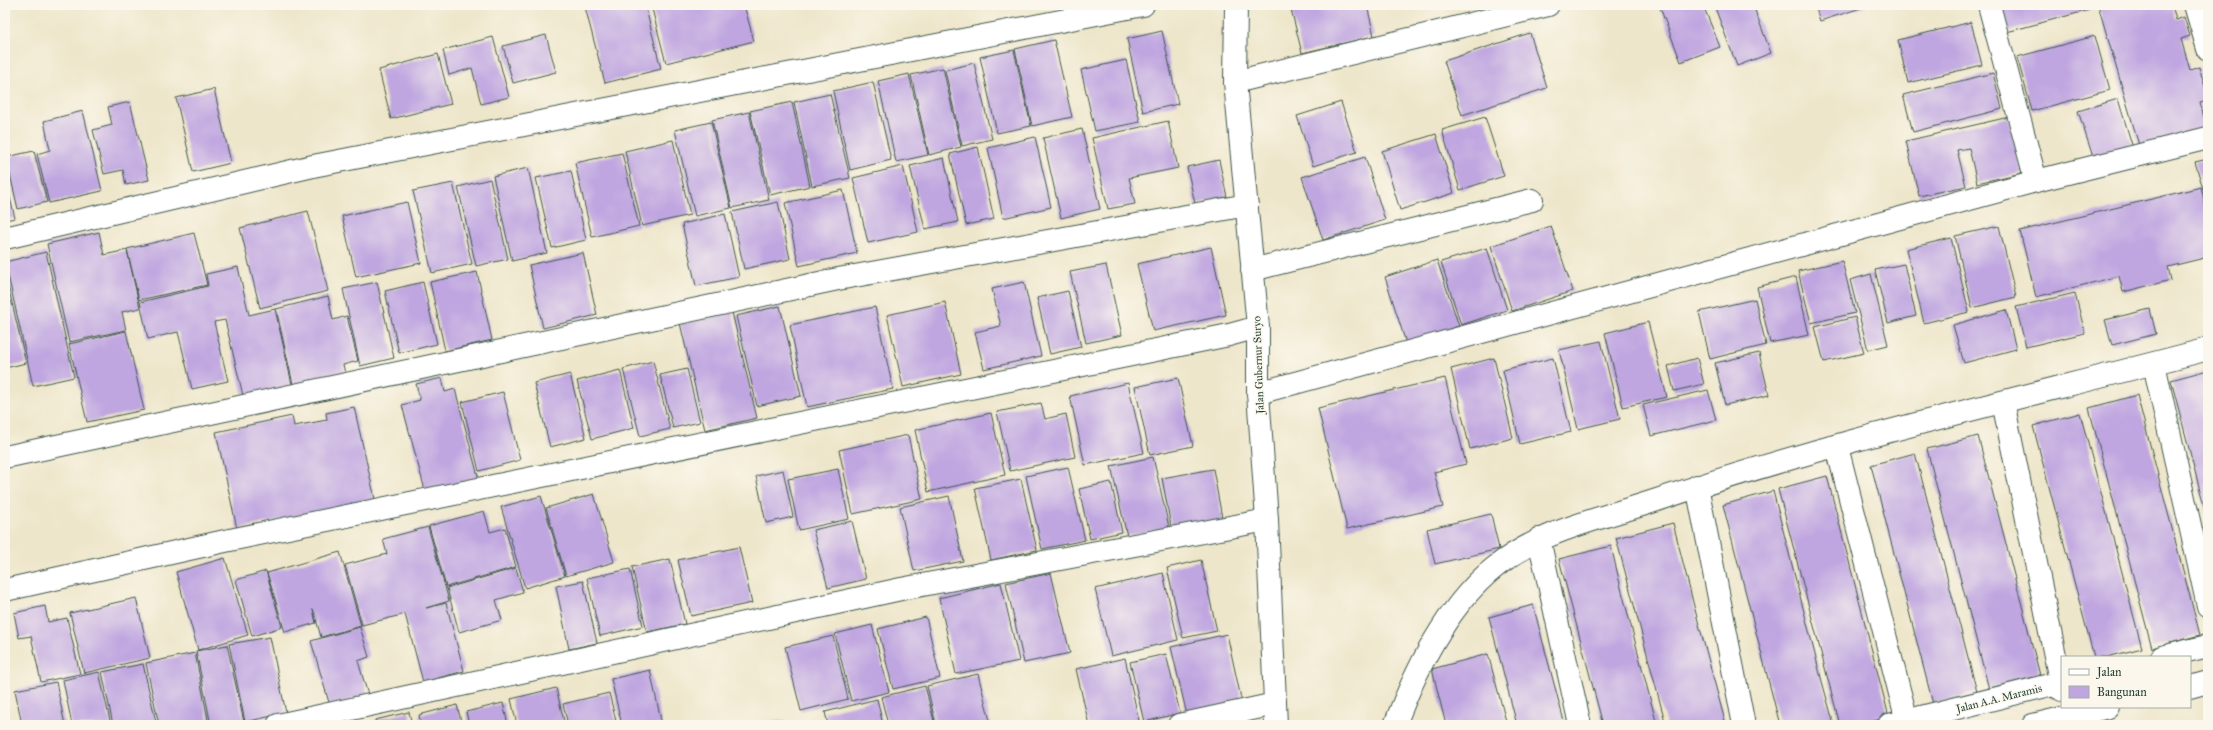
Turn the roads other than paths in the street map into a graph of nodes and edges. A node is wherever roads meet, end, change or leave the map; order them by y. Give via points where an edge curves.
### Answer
1 (1143, 5) edge
2 (1236, 5) edge
3 (1548, 5) edge
4 (1989, 5) edge
5 (2195, 5) edge
6 (2208, 49) edge
7 (1235, 82) junction
8 (2208, 138) edge
9 (2036, 181) junction
10 (1532, 200) dead end
11 (1247, 205) junction
12 (5, 238) edge
13 (1252, 270) junction
14 (1258, 327) junction
15 (2208, 350) edge
16 (2154, 364) junction
17 (1258, 393) junction
18 (2003, 402) junction
19 (1837, 447) junction
20 (5, 457) edge
21 (1697, 486) junction
22 (1267, 520) junction
23 (1540, 539) junction
24 (5, 590) edge
25 (2208, 606) edge
26 (2208, 646) edge
27 (2166, 656) edge
28 (2208, 682) edge
29 (2061, 685) edge
30 (2191, 687) edge
31 (2104, 708) edge
32 (1275, 714) edge
33 (2069, 716) edge
34 (1898, 723) edge
35 (278, 725) edge
36 (1179, 725) edge
37 (1395, 725) edge
38 (1580, 725) edge
39 (1744, 725) edge
40 (2033, 725) edge

1 - 12 street via 313,166
2 - 7 street, Jalan Gubernur Suryo
3 - 7 street
4 - 9 street
5 - 6 street
7 - 11 street, Jalan Gubernur Suryo
8 - 9 street
9 - 17 street
10 - 13 street
11 - 13 street, Jalan Gubernur Suryo
11 - 20 street via 838,279
13 - 14 street, Jalan Gubernur Suryo
14 - 17 street, Jalan Gubernur Suryo
14 - 24 street via 225,541
15 - 16 street
16 - 18 street
16 - 25 street
17 - 22 street, Jalan Gubernur Suryo
18 - 19 street
18 - 29 street
19 - 21 street
19 - 34 street
21 - 23 street
21 - 39 street
22 - 32 street, Jalan Gubernur Suryo
22 - 35 street via 901,589
23 - 37 street via 1494,567 1458,602 1410,686
23 - 38 street
26 - 27 street
28 - 30 street
29 - 34 street, Jalan A.A. Maramis
31 - 33 street
32 - 36 street
33 - 40 street

